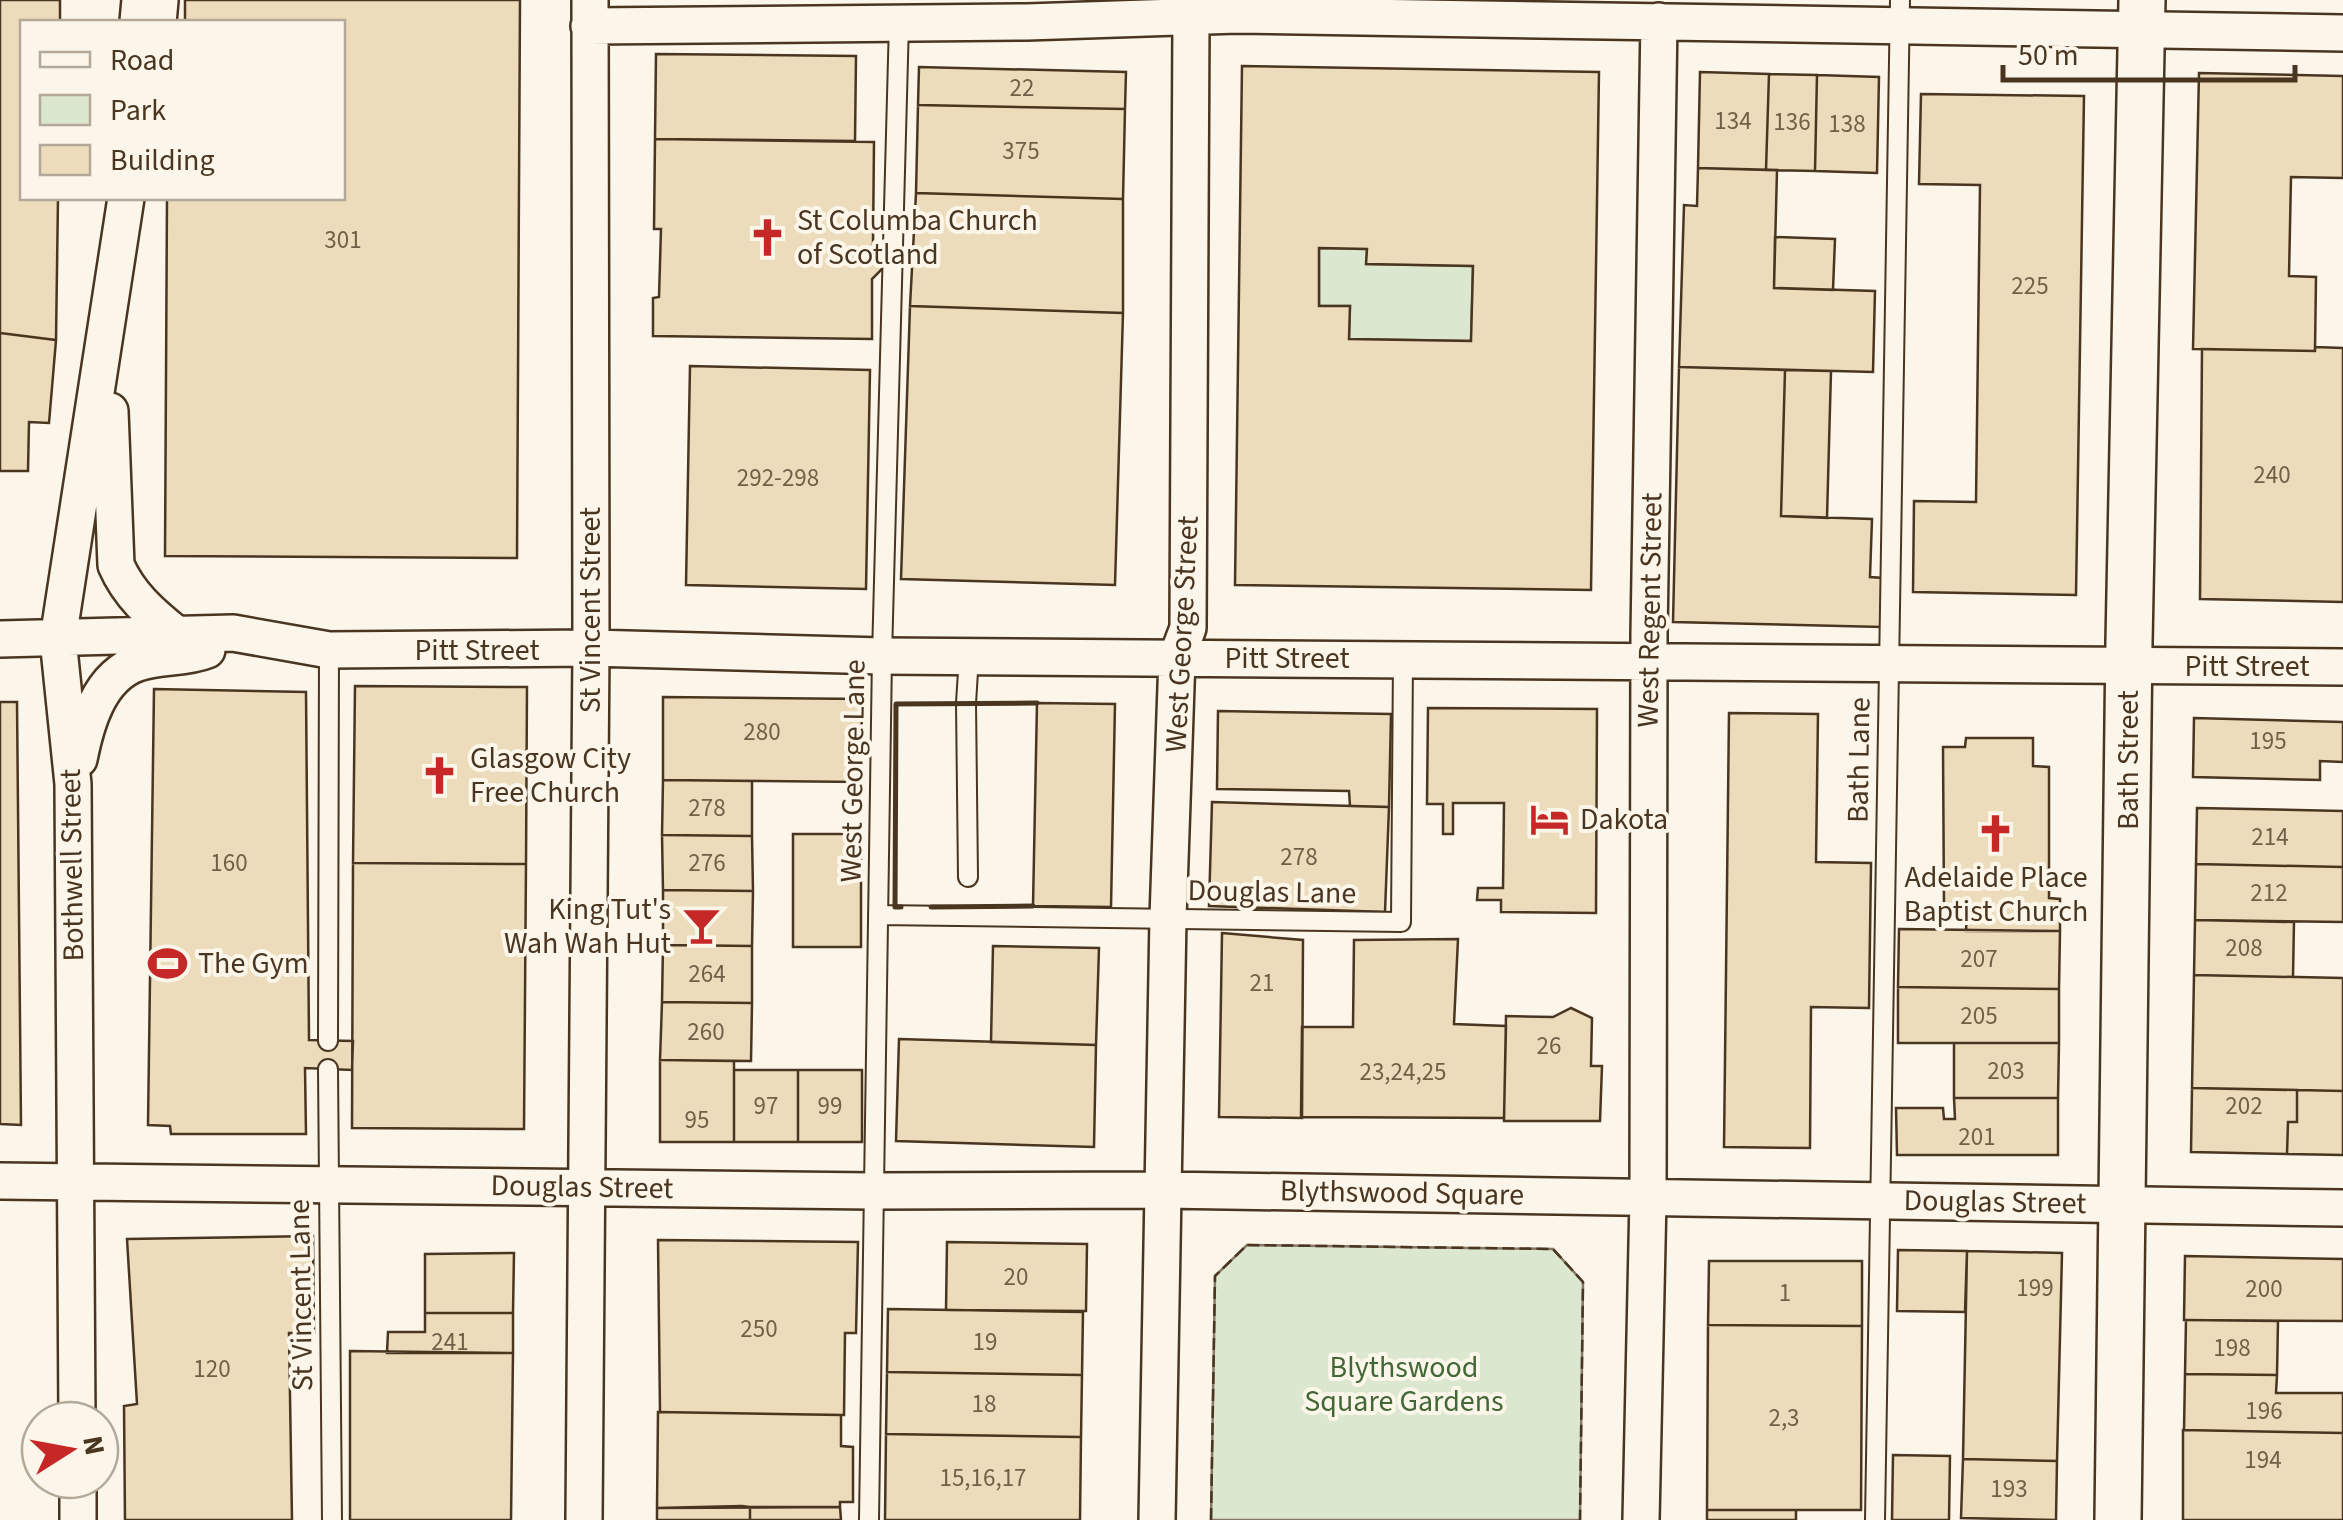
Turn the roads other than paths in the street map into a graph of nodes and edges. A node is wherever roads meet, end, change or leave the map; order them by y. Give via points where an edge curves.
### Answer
1 (1900, 12) edge
2 (589, 13) edge
3 (2141, 15) edge
4 (1192, 18) junction
5 (1658, 21) junction
6 (899, 22) junction
7 (2343, 33) edge
8 (126, 200) edge
9 (108, 315) junction
10 (233, 633) junction
11 (176, 634) junction
12 (0, 639) edge
13 (58, 639) junction
14 (591, 648) junction
15 (329, 650) junction
16 (882, 656) junction
17 (969, 656) junction
18 (1177, 657) junction
19 (1403, 659) junction
20 (1649, 661) junction
21 (1888, 663) junction
22 (2128, 665) junction
23 (2343, 666) edge
24 (73, 784) junction
25 (968, 877) dead end
26 (878, 914) junction
27 (1168, 918) junction
28 (328, 1041) dead end
29 (328, 1069) dead end
30 (0, 1182) edge
31 (74, 1183) junction
32 (328, 1185) junction
33 (586, 1187) junction
34 (1164, 1190) junction
35 (874, 1191) junction
36 (1648, 1198) junction
37 (1879, 1200) junction
38 (2123, 1204) junction
39 (2343, 1208) edge
40 (77, 1400) edge
41 (332, 1520) edge
42 (584, 1520) edge
43 (869, 1520) edge
44 (1158, 1520) edge
45 (1641, 1520) edge
46 (1875, 1520) edge
47 (2118, 1520) edge

1 - 3 street
1 - 5 street
1 - 21 lane, Bath Lane
2 - 6 street
2 - 14 street, St Vincent Street
3 - 7 street
3 - 22 street, Bath Street
4 - 5 street
4 - 6 street
4 - 18 street, West George Street via 1188,628
5 - 20 street, West Regent Street
6 - 16 lane, West George Lane
8 - 9 street, Bothwell Street
9 - 11 street, Bothwell Street via 116,565 125,585
9 - 13 street, Bothwell Street
10 - 11 street, Pitt Street
10 - 15 street, Pitt Street
10 - 24 street via 203,652 135,663 107,686 85,729
11 - 13 street, Pitt Street
12 - 13 street, Pitt Street
13 - 24 street, Bothwell Street
14 - 15 street, Pitt Street
14 - 16 street, Pitt Street
14 - 33 street, St Vincent Street
15 - 28 lane
16 - 17 street, Pitt Street
16 - 26 lane, West George Lane
17 - 18 street, Pitt Street
17 - 25 lane
18 - 19 street, Pitt Street
18 - 27 street, West George Street
19 - 20 street, Pitt Street
19 - 27 lane, Douglas Lane via 1401,922
20 - 21 street, Pitt Street
20 - 36 street, West Regent Street
21 - 22 street, Pitt Street
21 - 37 lane, Bath Lane
22 - 23 street, Pitt Street
22 - 38 street, Bath Street
24 - 31 street, Bothwell Street
26 - 27 lane, Douglas Lane
26 - 35 lane, West George Lane
27 - 34 street, West George Street
29 - 32 lane, St Vincent Lane
30 - 31 street, Douglas Street
31 - 32 street, Douglas Street
31 - 40 street, Bothwell Street
32 - 33 street, Douglas Street
32 - 41 lane, St Vincent Lane
33 - 35 street, Douglas Street
33 - 42 street, St Vincent Street
34 - 35 street, Douglas Street
34 - 36 street, Blythswood Square
34 - 44 street
35 - 43 lane, West George Lane
36 - 37 street, Douglas Street
36 - 45 street
37 - 38 street, Douglas Street
37 - 46 lane, Bath Lane
38 - 39 street, Douglas Street
38 - 47 street, Bath Street

